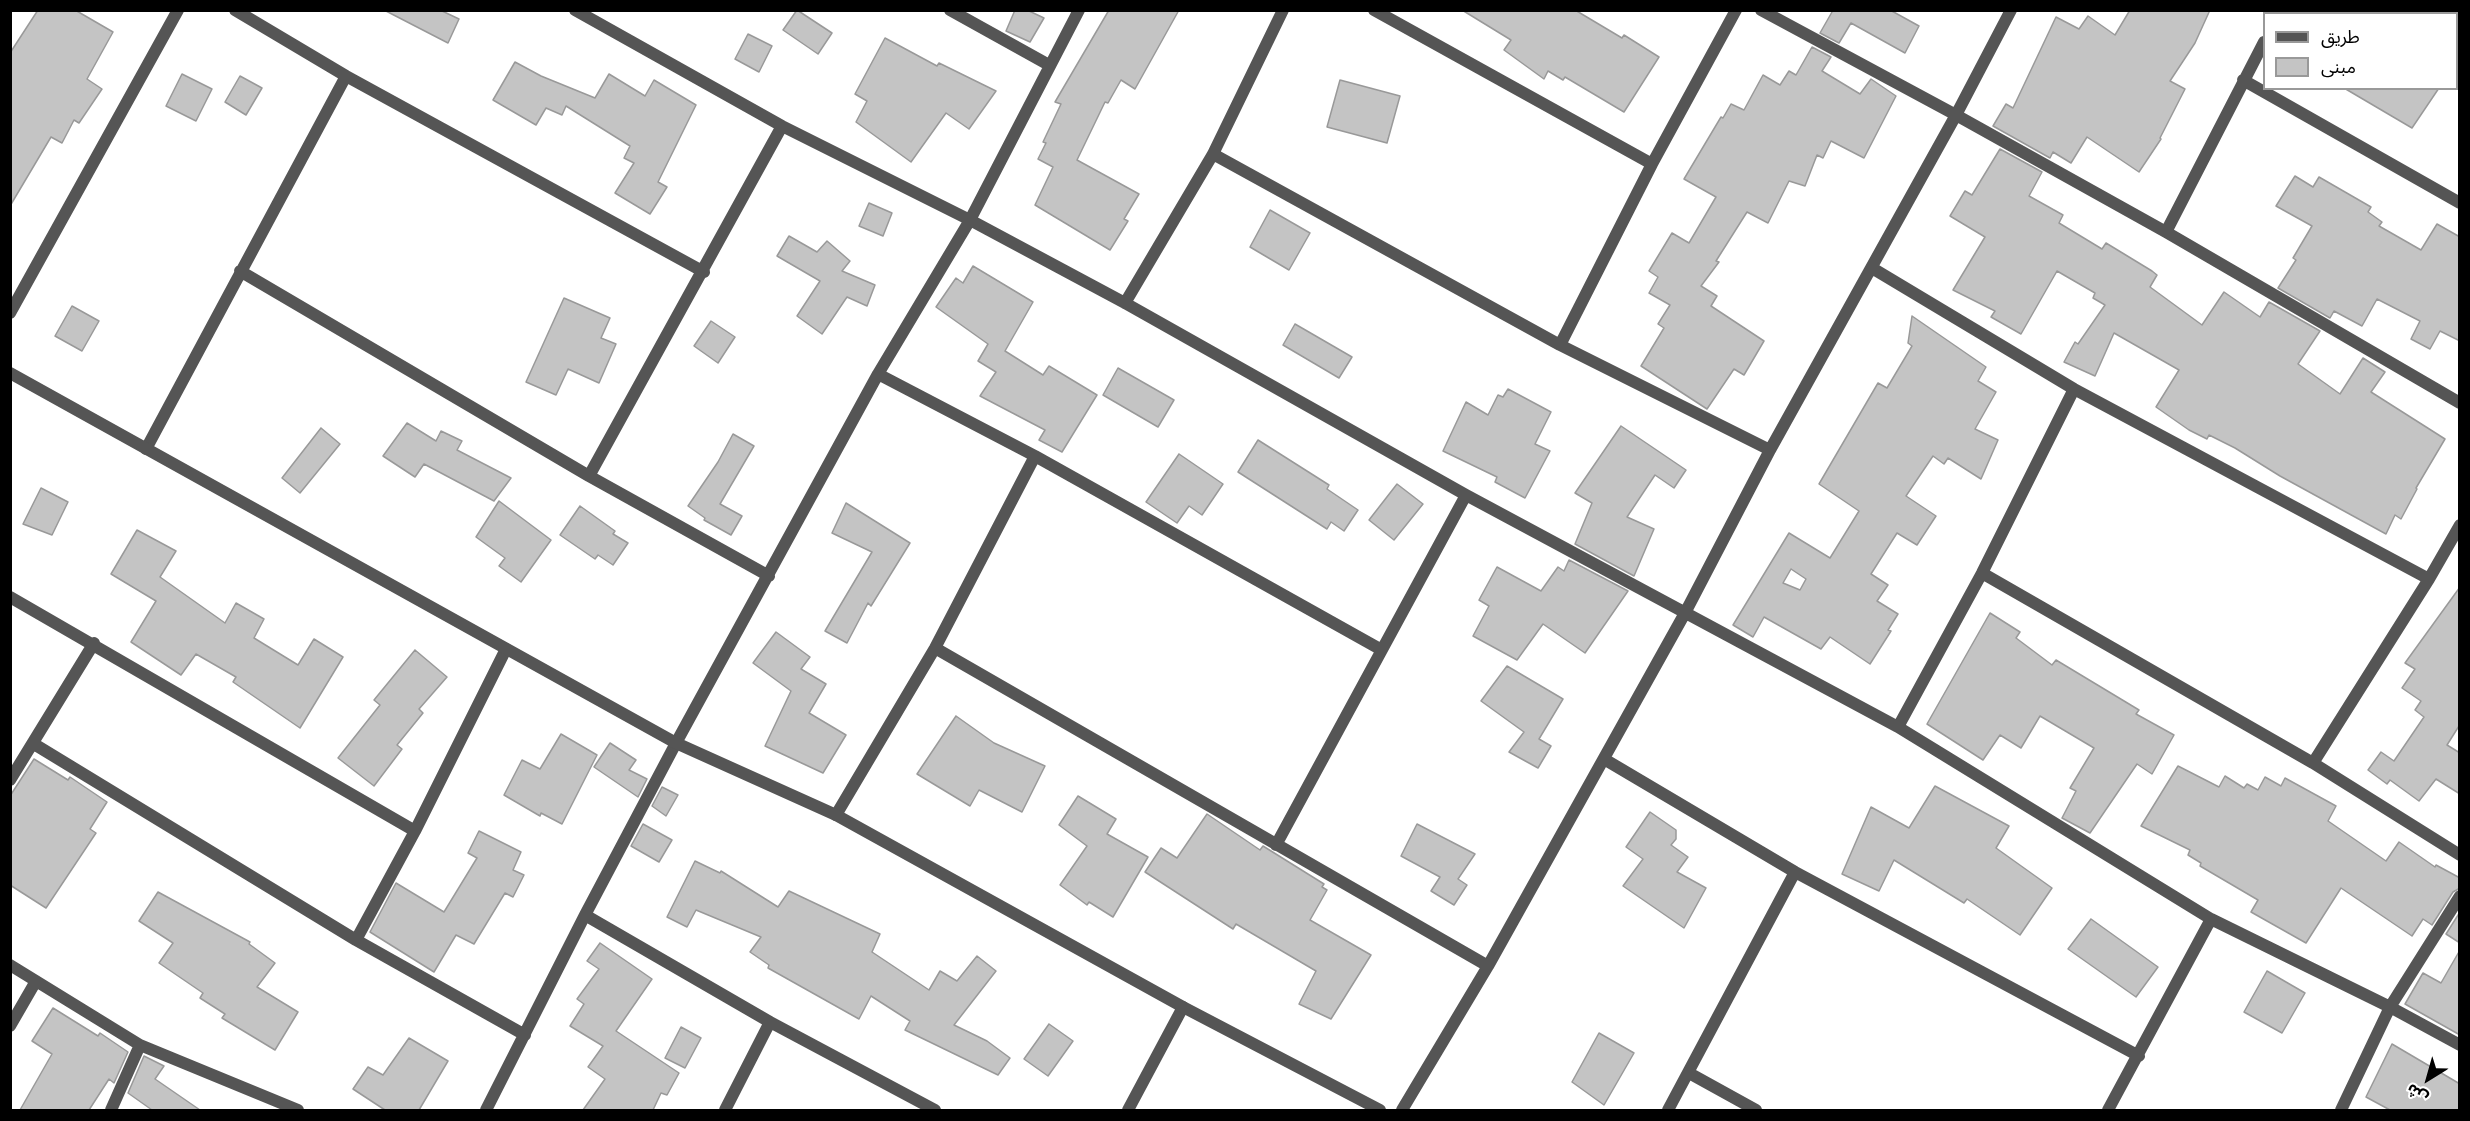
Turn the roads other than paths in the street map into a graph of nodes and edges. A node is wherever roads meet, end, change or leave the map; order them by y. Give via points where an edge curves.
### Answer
1 (178, 10) edge
2 (235, 10) edge
3 (575, 10) edge
4 (950, 10) edge
5 (1079, 10) edge
6 (1283, 10) edge
7 (1374, 10) edge
8 (1736, 10) edge
9 (1761, 10) edge
10 (2012, 10) edge
11 (2263, 45) edge
12 (1049, 65) junction
13 (346, 76) junction
14 (2243, 80) junction
15 (1956, 115) junction
16 (782, 126) junction
17 (1213, 154) junction
18 (1652, 164) junction
19 (2460, 203) edge
20 (970, 220) junction
21 (2166, 232) junction
22 (1872, 268) junction
23 (240, 271) junction
24 (704, 272) junction
25 (1125, 303) junction
26 (10, 313) edge
27 (1560, 345) junction
28 (10, 374) edge
29 (878, 374) junction
30 (2073, 388) junction
31 (2460, 403) edge
32 (146, 449) junction
33 (1770, 450) junction
34 (1035, 456) junction
35 (589, 476) junction
36 (1466, 495) junction
37 (2460, 525) edge
38 (1982, 573) junction
39 (769, 576) junction
40 (2429, 579) junction
41 (10, 597) edge
42 (1685, 613) junction
43 (94, 643) junction
44 (935, 648) junction
45 (506, 649) junction
46 (1380, 650) junction
47 (1898, 727) junction
48 (676, 743) junction
49 (34, 744) junction
50 (1604, 759) junction
51 (2313, 763) junction
52 (10, 780) edge
53 (836, 814) junction
54 (415, 831) junction
55 (1276, 844) junction
56 (2460, 855) edge
57 (1795, 873) junction
58 (2460, 896) edge
59 (585, 915) junction
60 (2211, 919) junction
61 (356, 940) junction
62 (10, 965) edge
63 (1488, 966) junction
64 (36, 981) junction
65 (1183, 1007) junction
66 (2390, 1007) junction
67 (770, 1022) junction
68 (10, 1026) edge
69 (525, 1035) junction
70 (140, 1045) junction
71 (2460, 1045) edge
72 (2139, 1056) junction
73 (1689, 1072) junction
74 (111, 1110) edge
75 (298, 1110) edge
76 (486, 1110) edge
77 (725, 1110) edge
78 (935, 1110) edge
79 (1128, 1110) edge
80 (1380, 1110) edge
81 (1402, 1110) edge
82 (1668, 1110) edge
83 (1756, 1110) edge
84 (2108, 1110) edge
85 (2341, 1110) edge

1 - 26 street
2 - 13 street
3 - 16 street
4 - 12 street
5 - 12 street
6 - 17 street
7 - 18 street
8 - 18 street
9 - 15 street
10 - 15 street
11 - 14 street
12 - 20 street
13 - 23 street
13 - 24 street
14 - 19 street
14 - 21 street
15 - 21 street
15 - 22 street
16 - 20 street
16 - 24 street
17 - 25 street
17 - 27 street
18 - 27 street
20 - 25 street
20 - 29 street
21 - 31 street
22 - 30 street
22 - 33 street
23 - 32 street
23 - 35 street
24 - 35 street
25 - 36 street
27 - 33 street
28 - 32 street
29 - 34 street
29 - 39 street
30 - 38 street
30 - 40 street
32 - 45 street
33 - 42 street
34 - 44 street
34 - 46 street
35 - 39 street
36 - 42 street
36 - 46 street
37 - 40 street
38 - 47 street
38 - 51 street
39 - 48 street
40 - 51 street
41 - 43 street
42 - 47 street
42 - 50 street
43 - 49 street
43 - 54 street
44 - 53 street
44 - 55 street
45 - 48 street
45 - 54 street
46 - 55 street
47 - 60 street
48 - 53 street
48 - 59 street
49 - 52 street
49 - 61 street
50 - 57 street
50 - 63 street
51 - 56 street
53 - 65 street
54 - 61 street
55 - 63 street
57 - 72 street
57 - 73 street
58 - 66 street
59 - 67 street
59 - 69 street
60 - 66 street
60 - 72 street
61 - 69 street
62 - 64 street
63 - 81 street
64 - 68 street
64 - 70 street
65 - 79 street
65 - 80 street
66 - 71 street
66 - 85 street
67 - 77 street
67 - 78 street
69 - 76 street
70 - 74 street
70 - 75 street
72 - 84 street
73 - 82 street
73 - 83 street

